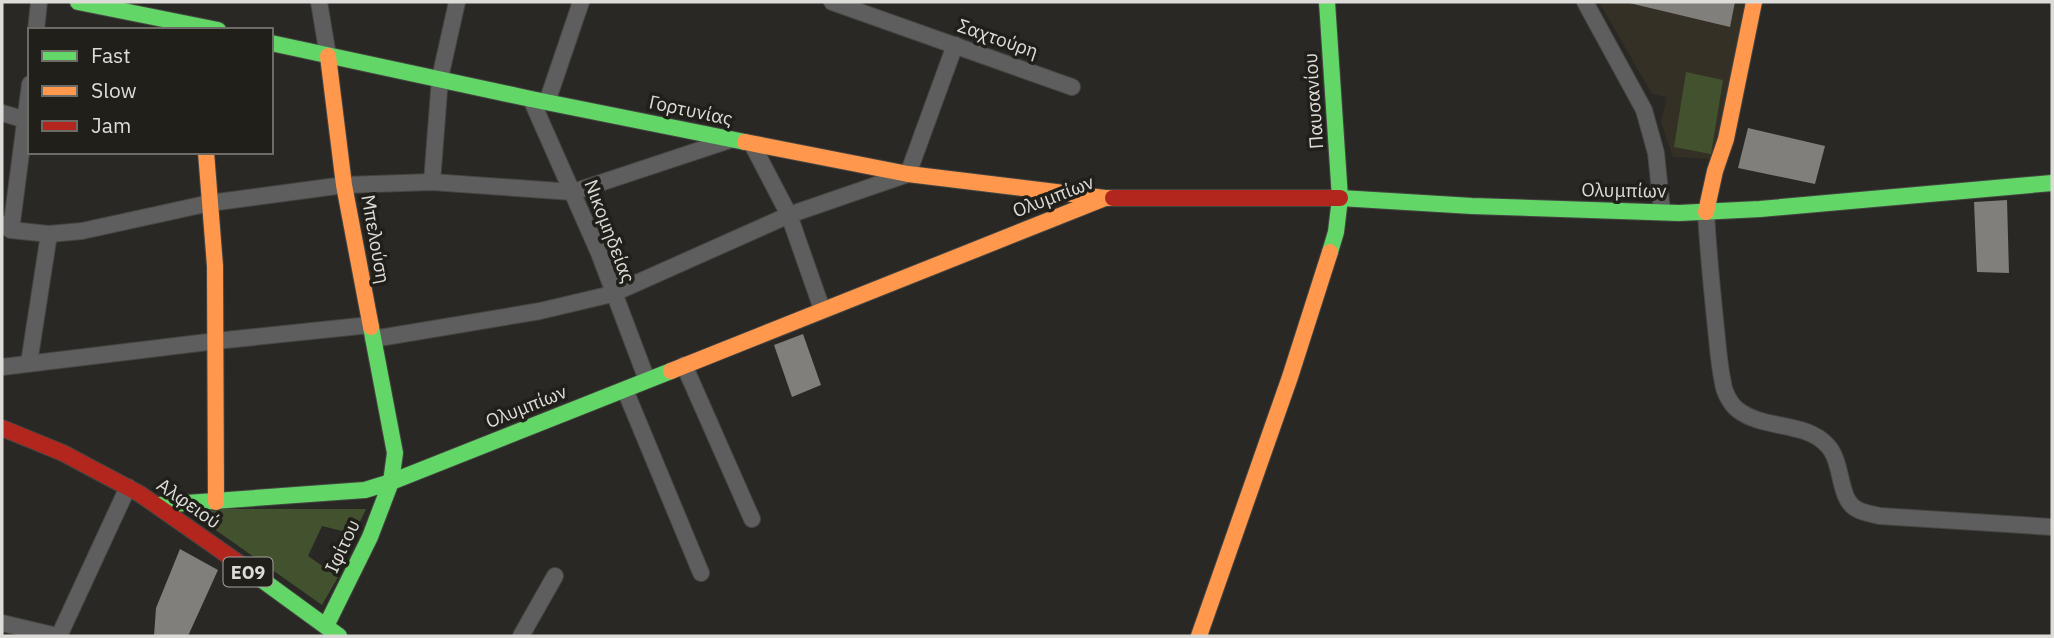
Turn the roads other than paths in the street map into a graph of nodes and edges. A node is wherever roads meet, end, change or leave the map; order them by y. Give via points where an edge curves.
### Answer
1 (39, 2) edge
2 (78, 2) edge
3 (183, 2) edge
4 (319, 2) edge
5 (457, 2) edge
6 (580, 2) edge
7 (832, 2) edge
8 (1327, 2) edge
9 (1585, 2) edge
10 (1754, 2) edge
11 (180, 25) edge
12 (36, 28) edge
13 (203, 28) edge
14 (273, 43) edge
15 (955, 46) junction
16 (328, 56) junction
17 (440, 78) junction
18 (1072, 86) dead end
19 (539, 100) junction
20 (28, 102) edge
21 (2, 113) edge
22 (26, 120) junction
23 (730, 140) junction
24 (752, 144) junction
25 (206, 154) edge
26 (908, 174) junction
27 (432, 182) junction
28 (2052, 183) edge
29 (344, 185) junction
30 (573, 192) junction
31 (1105, 198) junction
32 (1340, 198) junction
33 (210, 202) junction
34 (1662, 211) junction
35 (1706, 212) junction
36 (789, 215) junction
37 (7, 227) edge
38 (49, 234) junction
39 (612, 294) junction
40 (822, 309) junction
41 (371, 332) junction
42 (216, 341) junction
43 (29, 363) junction
44 (684, 365) junction
45 (2, 368) edge
46 (647, 380) junction
47 (625, 390) junction
48 (2, 428) edge
49 (391, 482) junction
50 (128, 487) junction
51 (216, 502) junction
52 (159, 505) junction
53 (752, 519) dead end
54 (2052, 527) edge
55 (701, 573) dead end
56 (555, 576) dead end
57 (2, 623) edge
58 (329, 633) edge
59 (58, 636) edge
60 (521, 636) edge
61 (1199, 636) edge

1 - 12 street
2 - 11 main road
3 - 11 main road
4 - 16 street, Μπελούση
5 - 17 street
6 - 19 street
7 - 15 street, Σαχτούρη
8 - 32 main road, Παυσανίου
9 - 34 street via 1644,110 1656,153
10 - 35 main road
11 - 13 main road
14 - 16 main road, Γορτυνίας
15 - 18 street, Σαχτούρη
15 - 26 street
16 - 17 main road, Γορτυνίας
16 - 29 main road, Μπελούση
17 - 19 main road, Γορτυνίας
17 - 27 street
19 - 23 main road, Γορτυνίας
19 - 30 street, Νικομηδείας
20 - 22 street
21 - 22 street
22 - 37 street
23 - 24 main road, Γορτυνίας
23 - 30 street
24 - 26 main road, Γορτυνίας
24 - 36 street
25 - 33 main road
26 - 31 main road, Γορτυνίας
26 - 36 street
27 - 29 street
27 - 30 street
28 - 35 main road, Ολυμπίων
29 - 33 street
29 - 41 main road, Μπελούση
30 - 39 street, Νικομηδείας
31 - 32 main road, Ολυμπίων
31 - 40 main road, Ολυμπίων
32 - 34 main road, Ολυμπίων
32 - 61 main road, Παυσανίου via 1336,232 1290,377
33 - 38 street via 82,232
33 - 42 main road
34 - 35 main road, Ολυμπίων
35 - 54 street via 1723,385 1737,410 1823,441 1835,456 1852,507 1880,516
36 - 39 street
36 - 40 street
37 - 38 street
38 - 43 street
39 - 41 street via 540,311
39 - 46 street, Νικομηδείας
40 - 44 main road, Ολυμπίων
41 - 42 street
41 - 49 main road, Μπελούση via 394,453
42 - 43 street
42 - 51 main road
43 - 45 street
44 - 46 main road, Ολυμπίων
44 - 53 street
46 - 47 main road, Ολυμπίων
47 - 49 main road, Ολυμπίων
47 - 55 street
48 - 50 main road, Αλφειού / ΕΟ9 via 39,441
49 - 51 main road, Ολυμπίων via 342,493
49 - 58 main road, Ιφίτου
50 - 52 main road, Αλφειού / ΕΟ9
50 - 59 street
51 - 52 main road, Ολυμπίων
52 - 58 main road, Αλφειού / ΕΟ9
56 - 60 street
57 - 59 street

